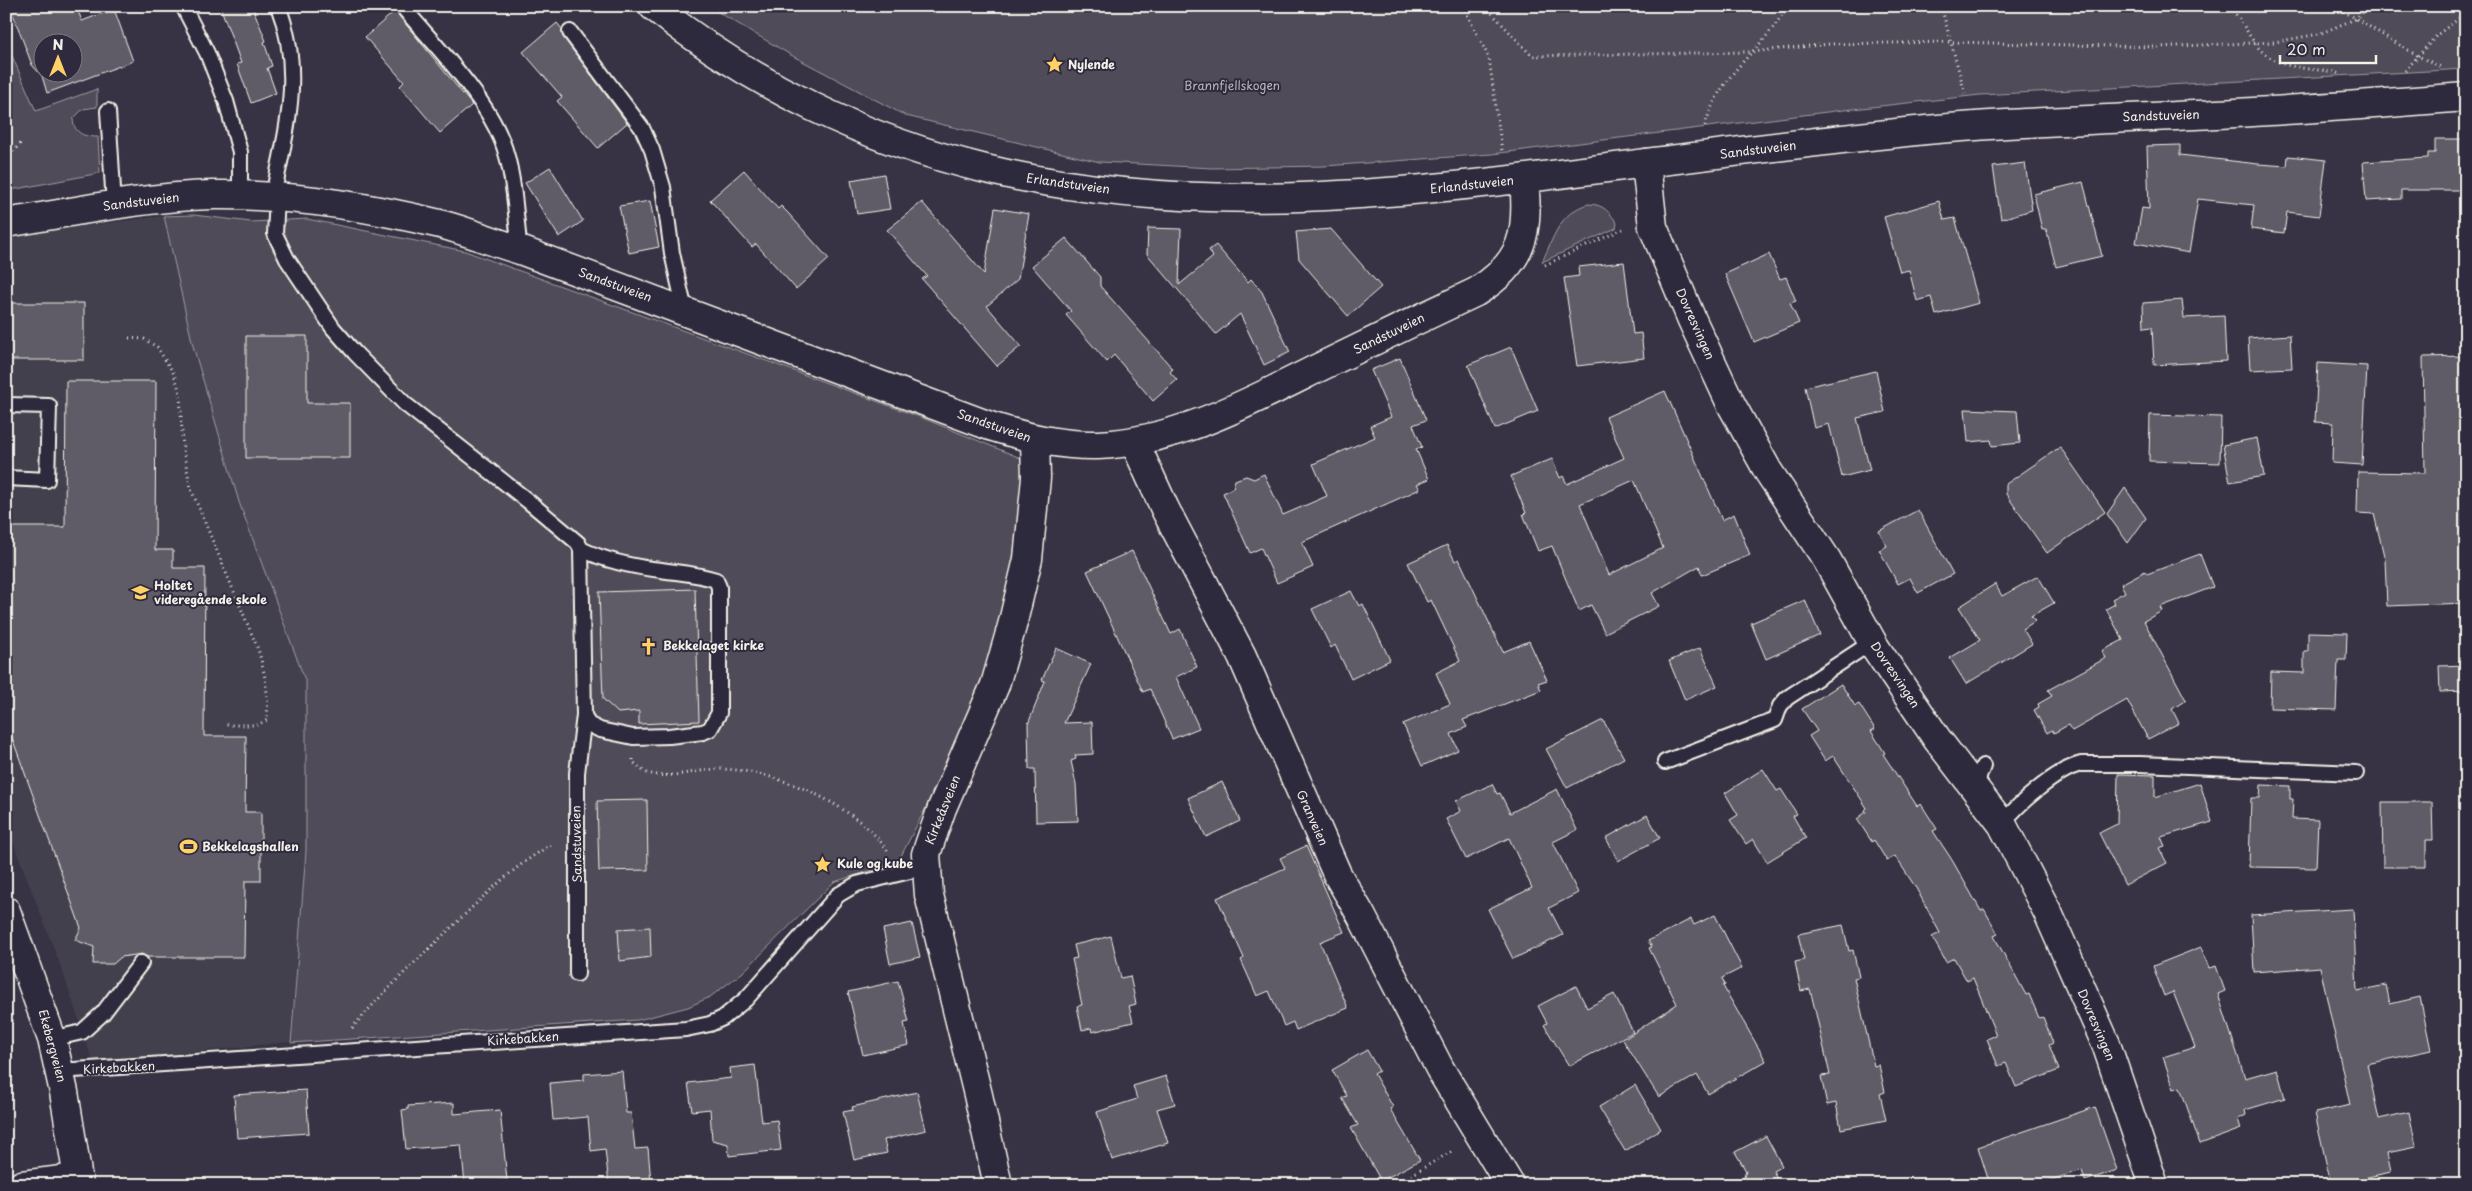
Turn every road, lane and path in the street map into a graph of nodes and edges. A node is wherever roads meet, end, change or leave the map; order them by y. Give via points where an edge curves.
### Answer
1 (182, 6) edge
2 (278, 6) edge
3 (402, 6) edge
4 (653, 6) edge
5 (1464, 6) edge
6 (1485, 6) edge
7 (1787, 6) edge
8 (1941, 6) edge
9 (2230, 6) edge
10 (2335, 6) edge
11 (2370, 6) edge
12 (2466, 13) edge
13 (2355, 19) junction
14 (570, 32) dead end
15 (1951, 42) junction
16 (2254, 43) junction
17 (1750, 52) junction
18 (2418, 56) junction
19 (2451, 72) dead end
20 (2466, 97) edge
21 (2389, 103) junction
22 (2348, 107) junction
23 (108, 110) dead end
24 (1972, 126) junction
25 (21, 142) dead end
26 (1700, 157) junction
27 (6, 160) edge
28 (1646, 163) junction
29 (1514, 181) junction
30 (240, 195) junction
31 (275, 197) junction
32 (114, 205) junction
33 (6, 223) edge
34 (1626, 228) dead end
35 (520, 250) junction
36 (1504, 272) junction
37 (685, 311) junction
38 (129, 338) dead end
39 (6, 404) edge
40 (1035, 440) junction
41 (1134, 441) junction
42 (6, 478) edge
43 (581, 549) junction
44 (1872, 642) junction
45 (584, 715) junction
46 (224, 725) dead end
47 (633, 737) junction
48 (1665, 762) dead end
49 (2356, 773) dead end
50 (2002, 824) junction
51 (577, 832) junction
52 (914, 870) junction
53 (6, 911) edge
54 (141, 963) dead end
55 (577, 974) dead end
56 (52, 1039) junction
57 (336, 1052) junction
58 (60, 1071) junction
59 (1480, 1135) junction
60 (78, 1181) edge
61 (22, 1185) edge
62 (998, 1185) edge
63 (1394, 1185) edge
64 (1510, 1185) edge
65 (2154, 1185) edge

1 - 30 lane via 207,53 226,101 240,152
2 - 31 lane via 288,41 292,94
3 - 35 lane via 467,85 502,141 509,167
4 - 29 street, Erlandstuveien via 736,66 804,103 896,142 1017,176 1146,194 1247,197 1351,195
5 - 29 path via 1489,58 1502,137
6 - 17 path via 1532,56
7 - 17 path via 1778,24
8 - 15 path
9 - 16 path
10 - 13 path
11 - 13 path
12 - 18 path via 2437,35
13 - 16 path via 2319,34
13 - 18 path
14 - 37 lane via 642,128 652,150
15 - 16 path via 2155,47
15 - 17 path via 1830,44
15 - 24 path
16 - 22 path via 2265,56 2280,64 2341,75 2345,80
17 - 26 path via 1719,91 1709,113
18 - 19 path
18 - 21 path via 2397,81
20 - 21 street, Sandstuveien
21 - 22 street, Sandstuveien
22 - 24 street, Sandstuveien
23 - 32 lane
24 - 26 street, Sandstuveien
25 - 27 path
26 - 28 street, Sandstuveien
28 - 29 street, Sandstuveien
28 - 44 street, Dovresvingen via 1653,227 1731,404 1772,479 1827,560
29 - 36 street, Sandstuveien via 1527,210 1519,248
30 - 31 street, Sandstuveien
30 - 32 street, Sandstuveien via 190,196
31 - 35 street, Sandstuveien via 353,207 442,224
31 - 43 lane via 274,234 306,291 355,354 405,404 528,500
32 - 33 street, Sandstuveien
34 - 36 path via 1523,274
35 - 37 street, Sandstuveien
36 - 41 street, Sandstuveien via 1476,292 1263,395 1185,427
37 - 40 street, Sandstuveien
38 - 46 path via 144,339 157,347 174,374 180,394 183,450 191,489 258,649 265,675 267,720 257,725
39 - 42 lane via 49,406 47,480
40 - 41 street, Sandstuveien via 1097,445
40 - 52 street, Kirkeåsveien via 1036,478 1029,550 1012,626 995,685 942,808 926,854
41 - 59 street, Granveien via 1165,509 1242,656 1337,874 1440,1068
43 - 45 lane, Sandstuveien
43 - 47 lane via 600,558 703,576 716,580 719,587 719,704 715,721 710,729 703,732
44 - 48 lane via 1787,698 1775,720
44 - 50 street, Dovresvingen via 1937,739 1979,777
45 - 47 lane via 588,724 600,730
45 - 51 lane, Sandstuveien via 576,773
47 - 52 path via 633,762 648,773 716,769 744,770 769,776 826,800 868,829
49 - 50 lane via 2081,764 2029,795
50 - 65 street, Dovresvingen via 2048,914 2106,1044
51 - 55 lane, Sandstuveien
51 - 57 path via 539,851 498,882 373,1003
52 - 57 lane, Kirkebakken via 857,884 838,895 746,999 710,1024 668,1030
52 - 62 street, Kirkeåsveien via 929,895
53 - 56 street, Ekebergveien
54 - 56 lane via 103,1013 82,1032
56 - 58 street, Ekebergveien
57 - 58 lane, Kirkebakken
58 - 60 street, Ekebergveien
59 - 63 path
59 - 64 street, Granveien
60 - 61 street

